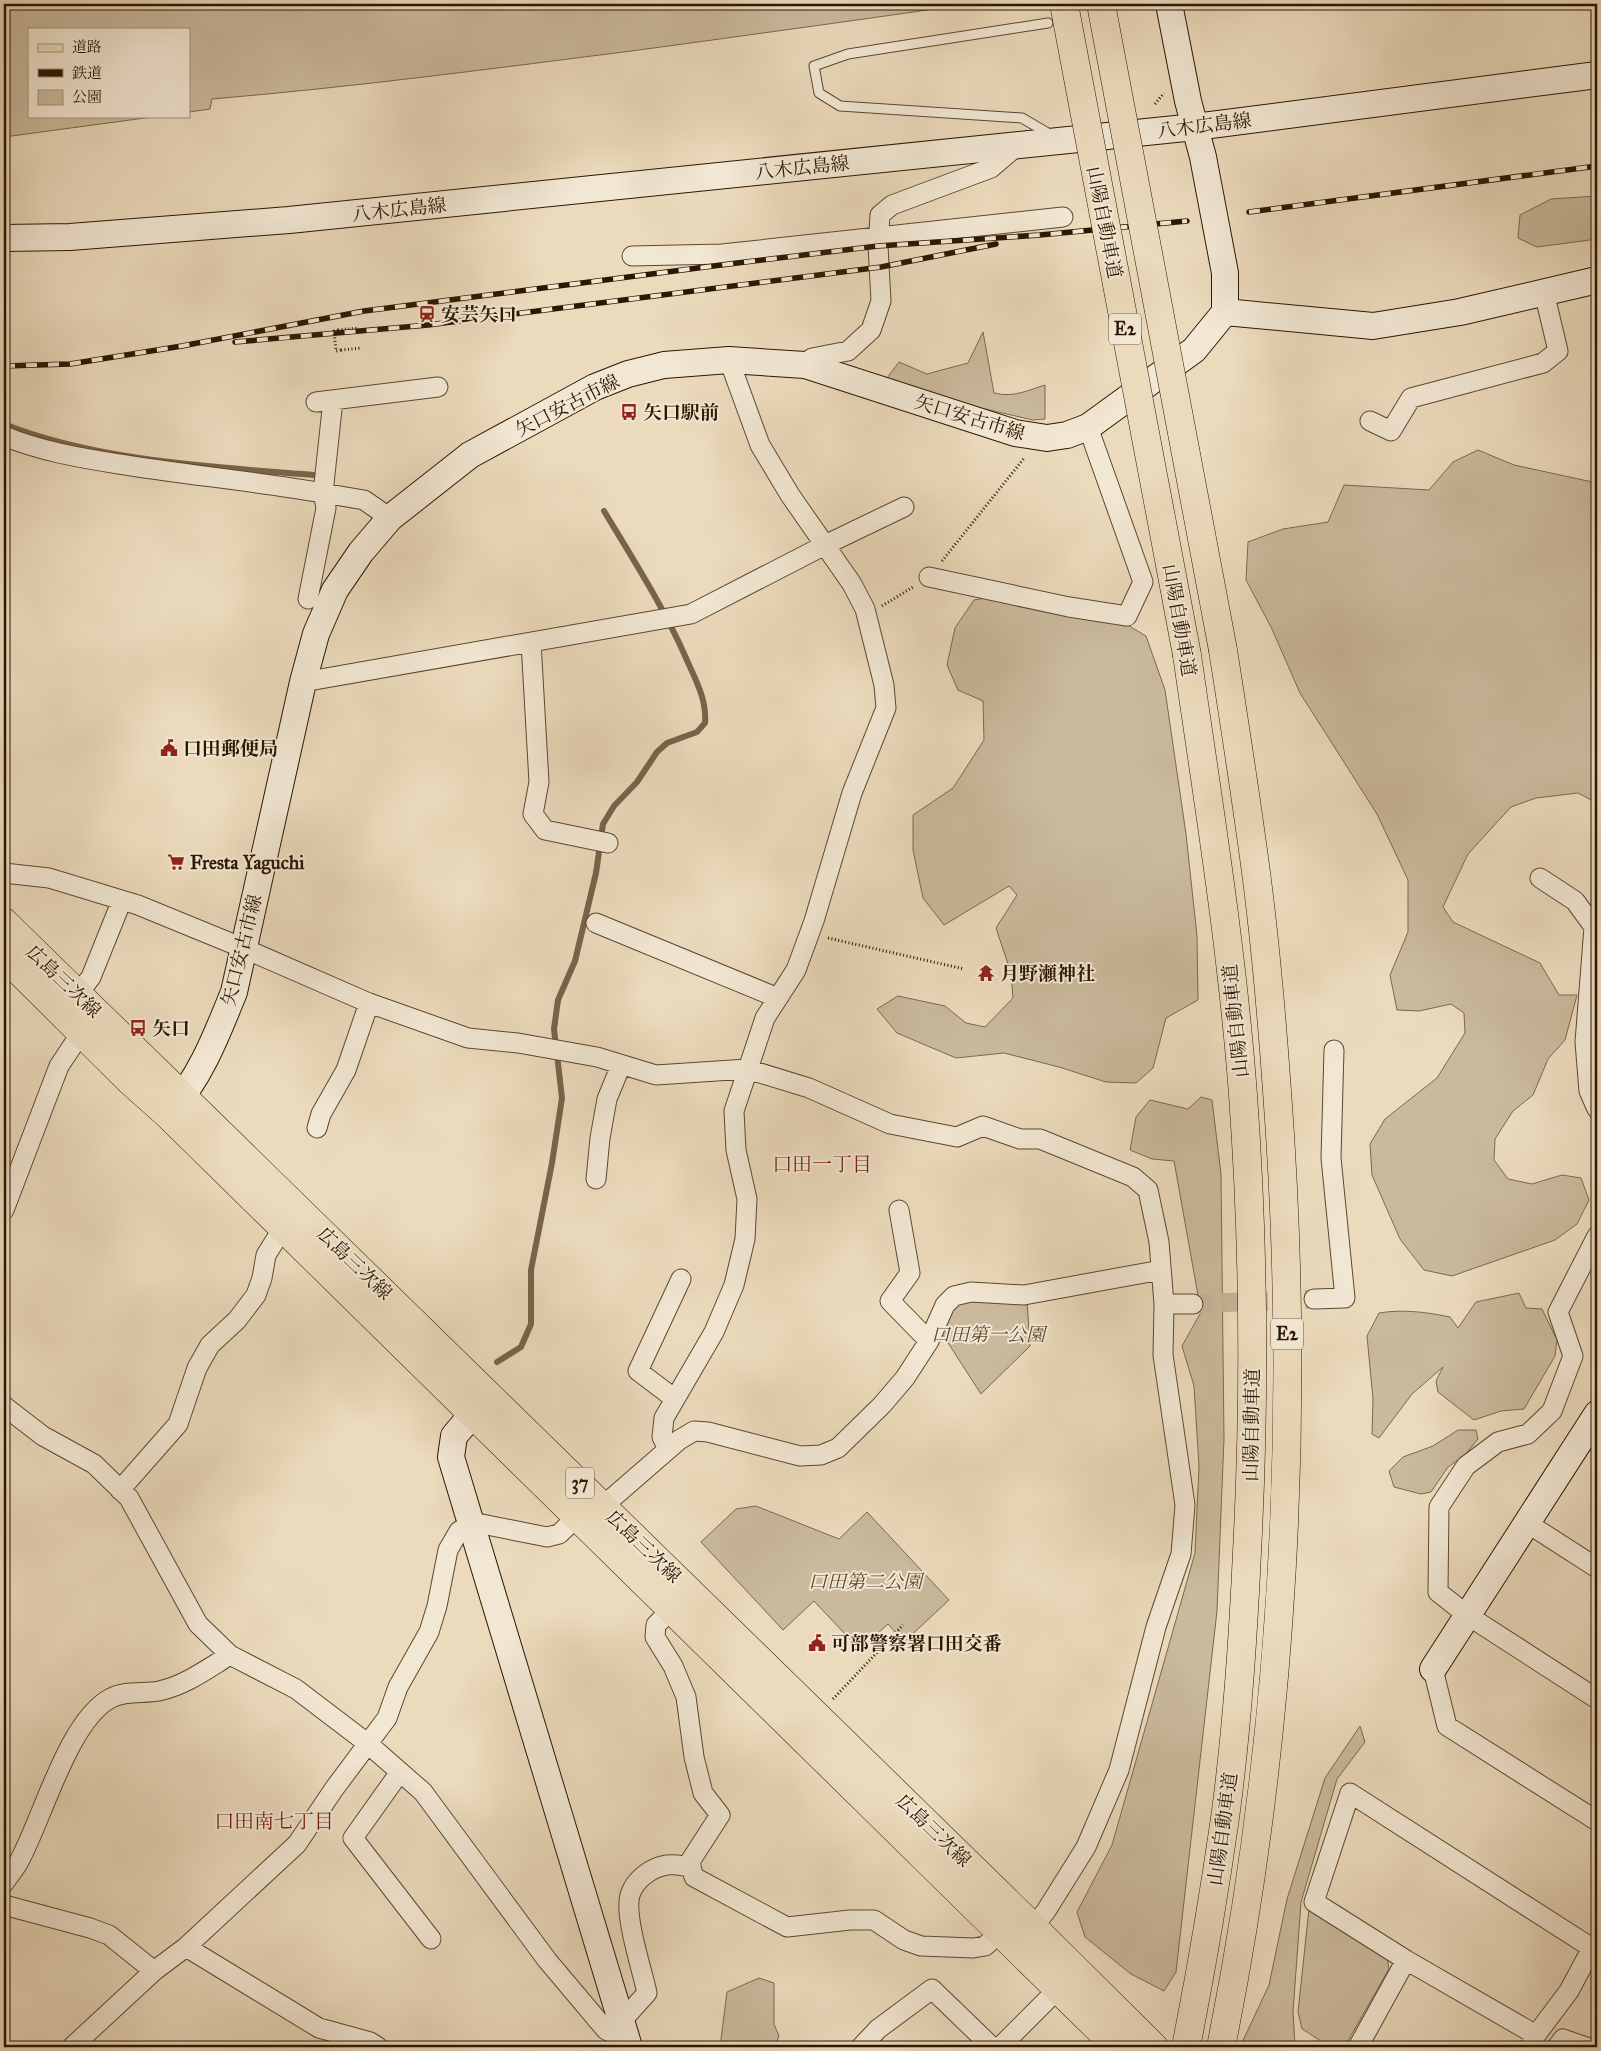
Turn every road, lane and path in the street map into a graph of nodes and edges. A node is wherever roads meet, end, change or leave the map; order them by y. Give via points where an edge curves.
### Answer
1 (1102, 4) edge
2 (1169, 4) edge
3 (1056, 14) edge
4 (1597, 75) edge
5 (1195, 127) junction
6 (1060, 141) junction
7 (1018, 145) junction
8 (1063, 217) dead end
9 (4, 238) edge
10 (880, 238) junction
11 (632, 256) dead end
12 (1597, 280) edge
13 (1544, 292) junction
14 (1224, 312) junction
15 (359, 328) dead end
16 (362, 348) dead end
17 (729, 360) junction
18 (804, 364) junction
19 (438, 387) dead end
20 (1370, 422) dead end
21 (1088, 427) junction
22 (4, 436) edge
23 (1047, 438) junction
24 (323, 492) junction
25 (904, 508) dead end
26 (390, 518) junction
27 (825, 545) junction
28 (929, 577) junction
29 (308, 598) dead end
30 (867, 616) junction
31 (531, 642) junction
32 (303, 682) junction
33 (608, 843) dead end
34 (4, 873) edge
35 (1540, 878) dead end
36 (122, 900) junction
37 (4, 922) edge
38 (596, 922) dead end
39 (810, 934) junction
40 (244, 948) junction
41 (4, 956) edge
42 (964, 969) dead end
43 (78, 994) junction
44 (778, 998) junction
45 (369, 1003) junction
46 (81, 1033) junction
47 (1334, 1050) dead end
48 (621, 1064) junction
49 (747, 1069) junction
50 (175, 1105) junction
51 (1597, 1109) edge
52 (317, 1128) dead end
53 (596, 1179) dead end
54 (4, 1210) edge
55 (900, 1210) dead end
56 (283, 1228) junction
57 (1597, 1236) edge
58 (1162, 1270) junction
59 (681, 1279) dead end
60 (1314, 1299) tunnel mouth
61 (1164, 1304) junction
62 (1194, 1304) tunnel mouth
63 (929, 1341) junction
64 (675, 1399) junction
65 (480, 1404) junction
66 (4, 1406) edge
67 (1593, 1430) edge
68 (668, 1449) junction
69 (120, 1490) junction
70 (603, 1506) junction
71 (577, 1517) junction
72 (1527, 1523) junction
73 (472, 1524) junction
74 (1597, 1568) edge
75 (671, 1610) junction
76 (1467, 1615) junction
77 (903, 1625) dead end
78 (230, 1655) junction
79 (1433, 1669) joint
80 (1597, 1699) edge
81 (830, 1701) dead end
82 (367, 1743) junction
83 (400, 1772) junction
84 (1597, 1821) edge
85 (690, 1866) junction
86 (4, 1883) edge
87 (4, 1905) edge
88 (1033, 1927) junction
89 (1001, 1932) junction
90 (430, 1939) dead end
91 (1595, 1946) edge
92 (186, 1947) junction
93 (1406, 1960) junction
94 (154, 1970) junction
95 (1058, 1989) junction
96 (622, 2038) edge
97 (1533, 2041) edge
98 (72, 2047) edge
99 (378, 2047) edge
100 (860, 2047) edge
101 (992, 2047) edge
102 (1000, 2047) edge
103 (1116, 2047) edge
104 (1154, 2047) edge
105 (1186, 2047) edge
106 (1220, 2047) edge
107 (1358, 2047) edge
108 (1557, 2047) edge
109 (1586, 2047) edge

1 - 106 main road, 山陽自動車道 / E2, bridge via 1224,650 1257,881 1277,1092 1287,1273 1286,1455 1277,1639 1260,1820
2 - 5 main road
3 - 6 lane via 848,54 814,66 819,93 840,106 1022,118
3 - 105 main road, 山陽自動車道 / E2, bridge via 1187,655 1221,886 1242,1084 1251,1273 1252,1454 1244,1636 1225,1816
4 - 5 main road, 八木広島線
5 - 6 main road, 八木広島線
5 - 14 main road via 1225,274
6 - 7 main road, 八木広島線
7 - 9 main road, 八木広島線 via 289,220 70,237
7 - 10 street via 991,168 892,204 880,215
8 - 10 street
10 - 11 street via 722,254
10 - 18 street via 881,301 871,330 848,350 812,358
12 - 13 main road
13 - 14 main road via 1460,312 1373,326
13 - 20 street via 1558,351 1542,363 1411,398 1391,431
14 - 21 main road, 矢口安古市線 via 1194,350
15 - 16 path, bridge via 334,331 336,351
17 - 18 main road, 矢口安古市線
17 - 26 main road, 矢口安古市線 via 664,365 595,387 470,455
17 - 27 street via 760,445 790,496
18 - 23 main road, 矢口安古市線 via 1015,433
19 - 24 street via 324,401
21 - 23 main road, 矢口安古市線
21 - 28 street via 1143,582 1127,616
22 - 24 street via 71,456 191,476
23 - 28 path via 1042,452 1025,456
24 - 26 street via 364,500
24 - 29 street via 326,508
25 - 27 street
26 - 32 main road, 矢口安古市線 via 335,590 316,634
27 - 30 street via 852,584
27 - 31 street via 691,614
28 - 30 path
30 - 39 street via 884,685 886,708 852,793
31 - 32 street
31 - 33 street via 539,782 533,814 544,830
32 - 40 main road, 矢口安古市線
34 - 36 street via 49,878
35 - 51 street via 1575,901 1594,927 1585,1042 1589,1091
36 - 40 street
36 - 43 street via 91,978
37 - 43 main road, 広島三次線 / 37
38 - 44 street
39 - 42 path
39 - 44 street via 796,970
40 - 45 street
40 - 50 main road, 矢口安古市線 via 234,992 221,1025
41 - 46 main road, 広島三次線 / 37
43 - 50 main road, 広島三次線 / 37
44 - 49 street via 766,1018
45 - 48 street via 468,1038 528,1045
45 - 52 street via 346,1070 321,1114
46 - 50 main road, 広島三次線 / 37 via 130,1081
46 - 54 street via 59,1066
47 - 60 street via 1330,1158 1344,1298
48 - 49 street via 656,1075
48 - 53 street via 607,1099
49 - 58 street via 808,1088 890,1124 957,1138 982,1126 1020,1139 1040,1139 1133,1178 1148,1190 1160,1242
49 - 64 street via 734,1111 736,1150 747,1199 745,1239 734,1285 714,1332
50 - 56 main road, 広島三次線 / 37
50 - 65 main road, 広島三次線 / 37
55 - 63 street via 910,1273 890,1301
56 - 65 main road, 広島三次線 / 37
56 - 69 street via 266,1255 256,1295 237,1320 210,1345 197,1368 178,1424
57 - 76 street via 1558,1312 1573,1356 1552,1411 1528,1434 1498,1442 1466,1466 1439,1507 1438,1592
58 - 61 street
58 - 63 street via 1024,1295 971,1292 954,1296 945,1305
59 - 64 street via 638,1371
61 - 62 street
61 - 88 street via 1163,1355 1185,1505 1181,1554 1156,1627 1119,1770 1086,1848
63 - 68 street via 905,1378 838,1448 820,1455 800,1456 708,1432 694,1432
64 - 68 street via 664,1418 662,1437
65 - 70 main road, 広島三次線 / 37
65 - 71 main road, 広島三次線 / 37
65 - 73 main road via 454,1436 452,1457
66 - 69 street via 43,1436 94,1464
67 - 72 main road
68 - 70 street
69 - 78 street via 128,1498 198,1624
70 - 88 main road, 広島三次線 / 37
71 - 73 street via 559,1534 547,1536
71 - 75 main road, 広島三次線 / 37
72 - 74 street
72 - 76 main road
73 - 82 street via 459,1531 448,1550 429,1632 398,1687 386,1718
73 - 96 main road
75 - 85 street via 656,1625 656,1637 674,1666 686,1697 694,1758 703,1793 720,1815
75 - 89 main road, 広島三次線 / 37
76 - 79 main road
76 - 80 street
77 - 81 path
78 - 82 street via 296,1689
78 - 86 street via 182,1684 111,1698 92,1713 69,1749 17,1864
79 - 84 street via 1447,1726
82 - 83 street
82 - 92 street via 297,1844
83 - 90 street via 353,1838
83 - 96 street via 423,1792 547,1960 606,2030
85 - 89 street via 694,1876 787,1927 874,1920 904,1940 920,1946 973,1948 985,1946
85 - 96 street via 659,1867 638,1879 630,1895 629,1917 647,1993 629,2013
87 - 94 street via 109,1935
88 - 104 main road, 広島三次線 / 37
89 - 95 main road, 広島三次線 / 37
91 - 93 street via 1350,1793 1314,1902
91 - 97 street via 1569,1991
92 - 94 street
92 - 99 street via 319,2028
93 - 97 street
93 - 107 street
94 - 98 street
95 - 102 street
95 - 103 main road, 広島三次線 / 37
100 - 101 street via 878,2029 932,1989
108 - 109 street via 1563,2039

